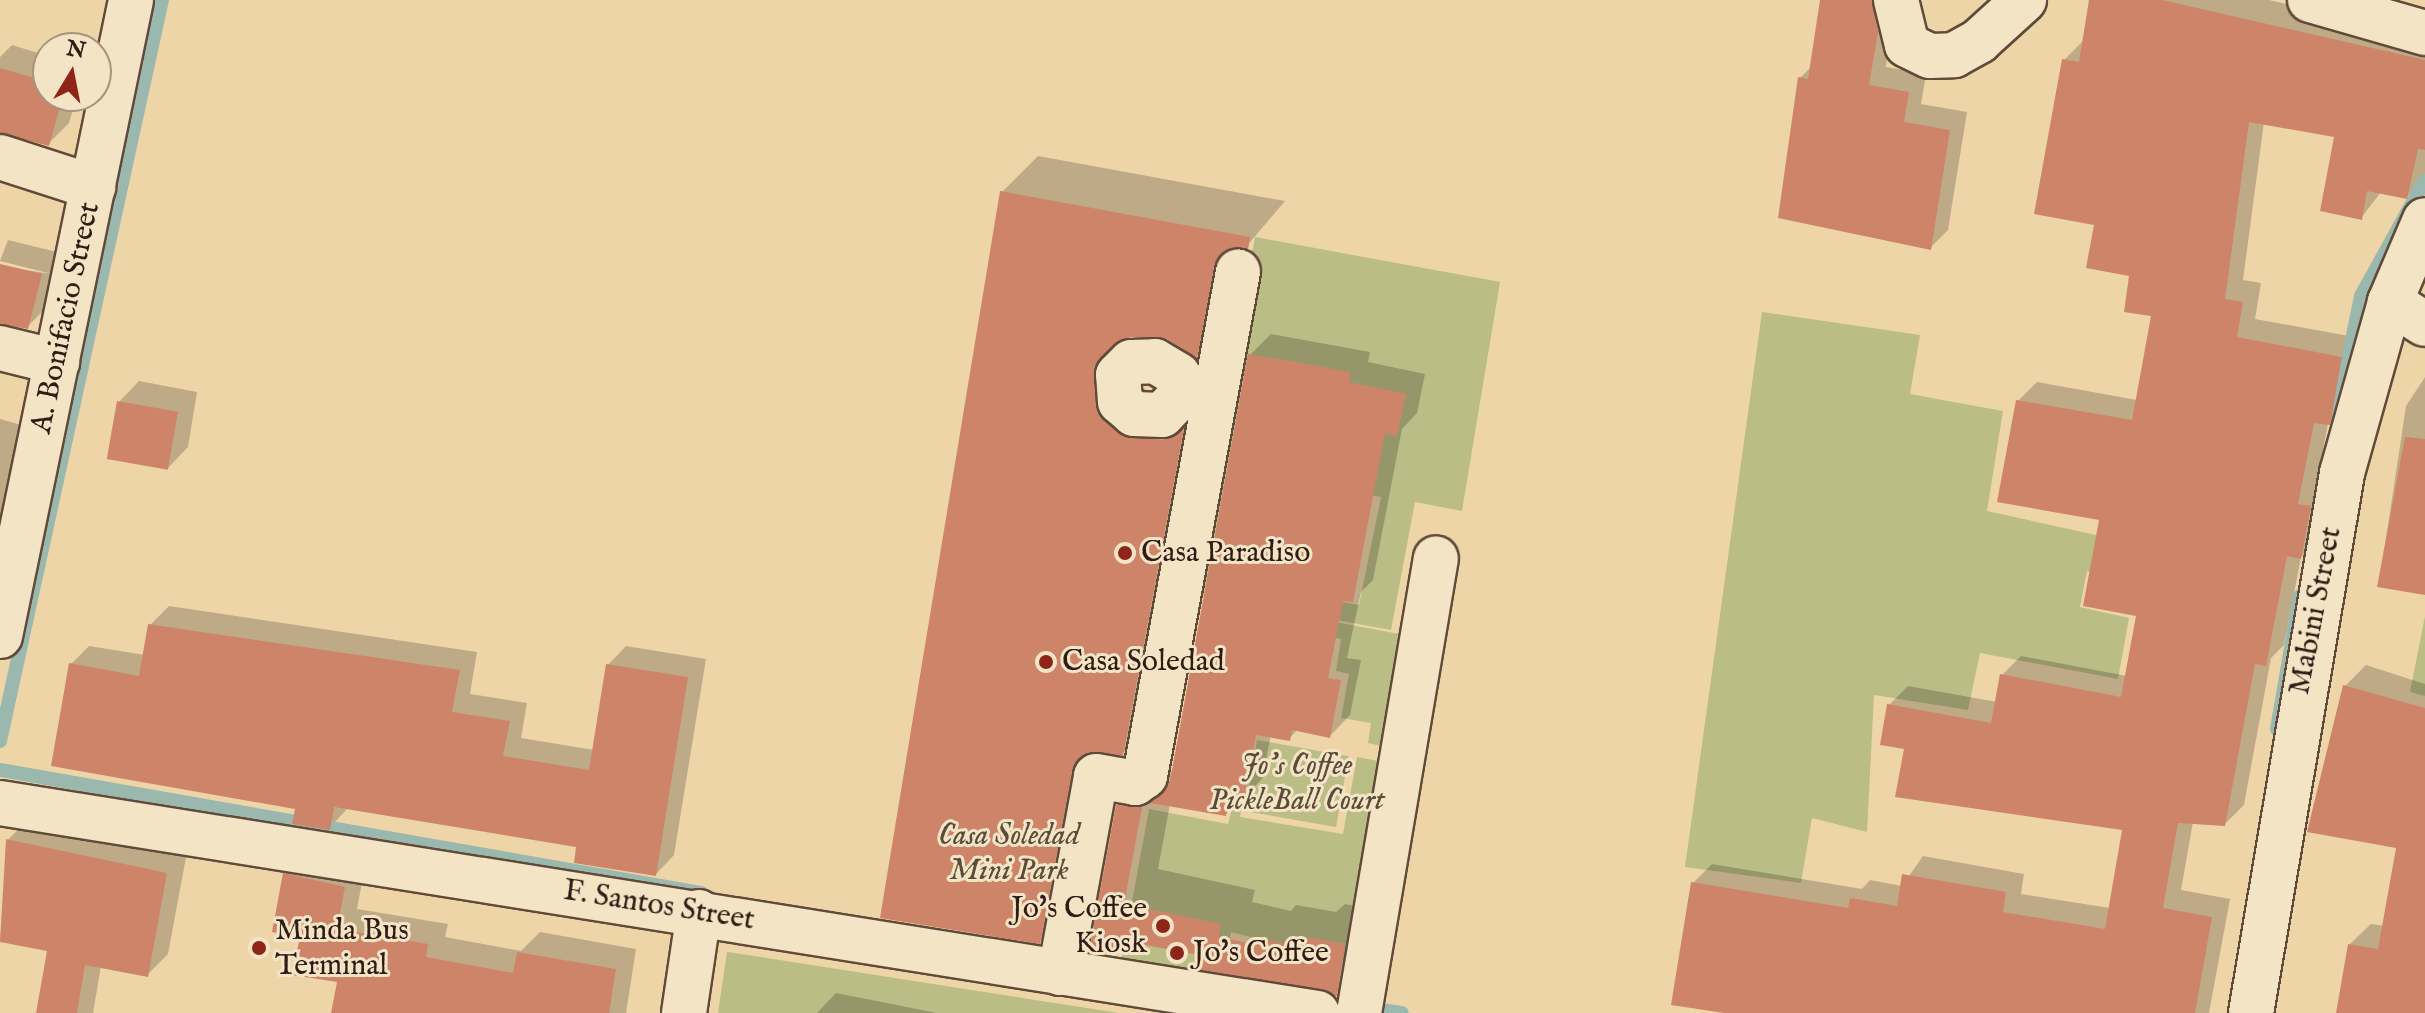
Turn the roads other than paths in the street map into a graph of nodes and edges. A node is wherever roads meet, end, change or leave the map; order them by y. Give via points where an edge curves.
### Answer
1 (131, 0) edge
2 (1896, 0) edge
3 (2024, 0) edge
4 (2310, 0) edge
5 (2425, 33) edge
6 (0, 157) edge
7 (93, 187) junction
8 (2425, 220) edge
9 (1238, 272) dead end
10 (2408, 313) edge
11 (0, 348) edge
12 (57, 362) junction
13 (14, 495) edge
14 (1436, 558) dead end
15 (0, 636) edge
16 (0, 803) edge
17 (699, 912) junction
18 (1060, 973) junction
19 (684, 1013) edge
20 (1317, 1013) edge
21 (1359, 1013) edge
22 (2251, 1013) edge

1 - 7 street, A. Bonifacio Street
2 - 3 street via 1907,45 1930,56 1954,55 1979,41
4 - 5 street
6 - 7 street
7 - 12 street, A. Bonifacio Street
8 - 10 street, Mabini Street
9 - 18 street via 1166,389 1145,776 1135,783 1096,776
10 - 22 street, Mabini Street via 2342,473 2305,659
11 - 12 street
12 - 13 street, A. Bonifacio Street
13 - 15 street, A. Bonifacio Street
14 - 21 street
16 - 17 street, F. Santos Street
17 - 18 street, F. Santos Street
17 - 19 street
18 - 20 street, F. Santos Street

